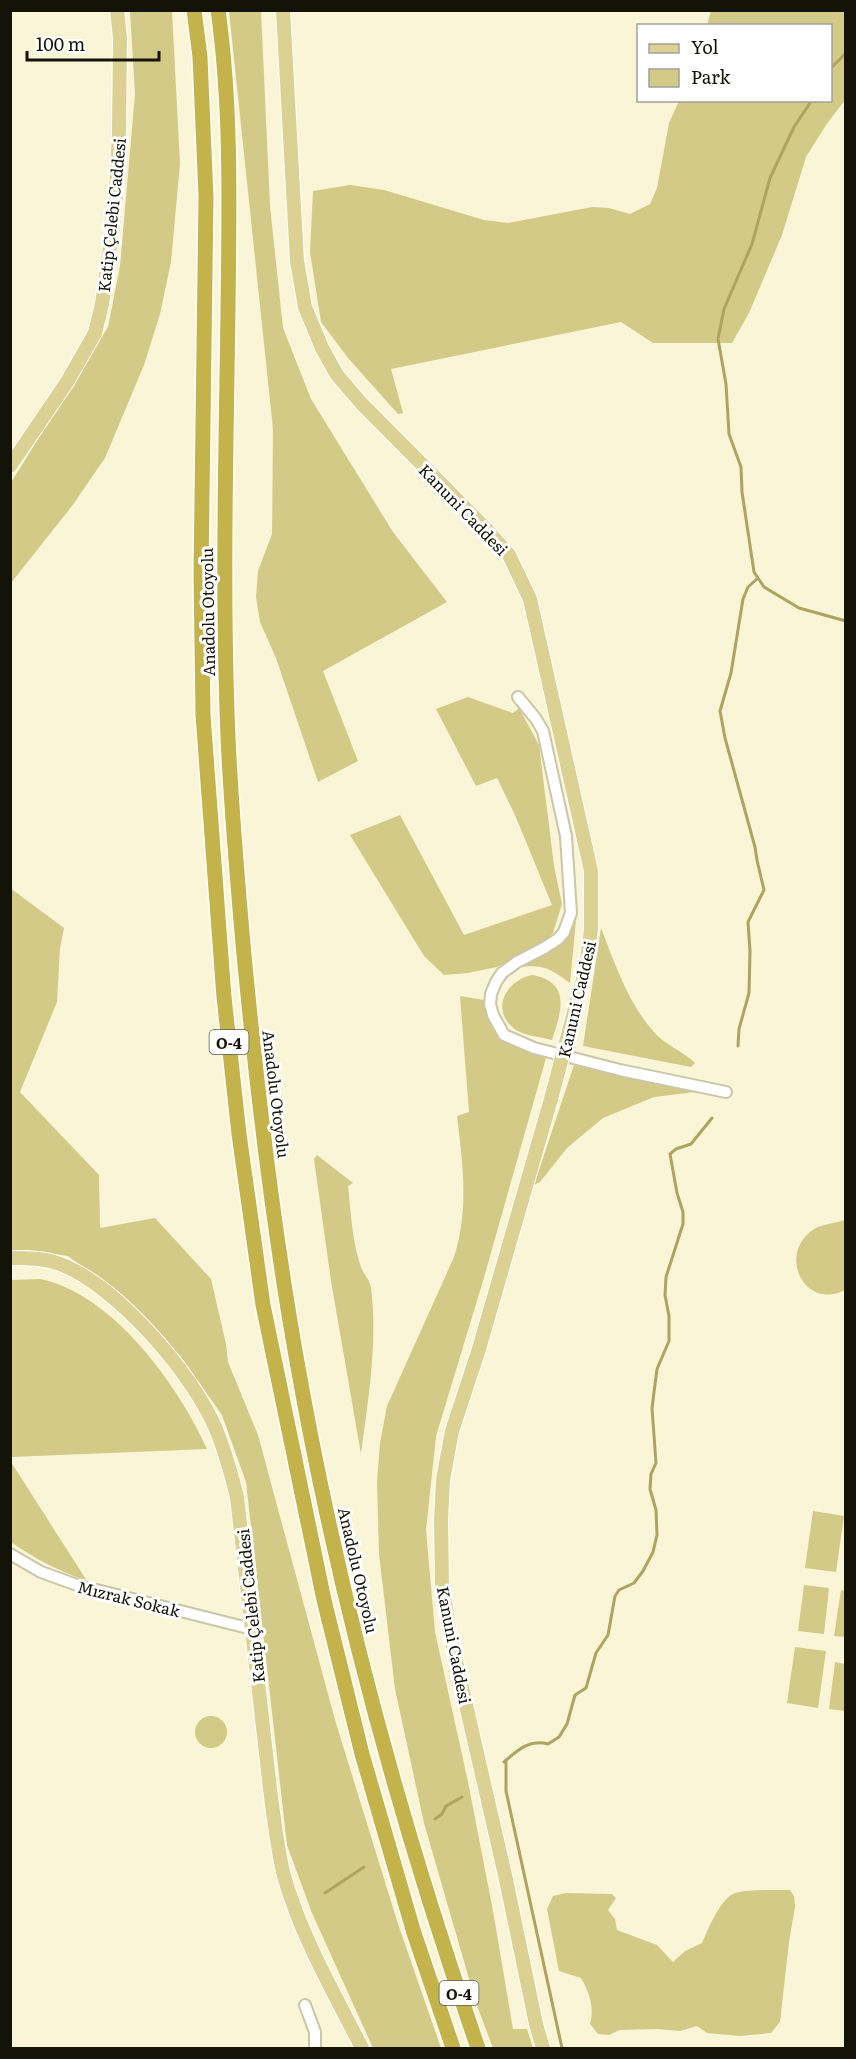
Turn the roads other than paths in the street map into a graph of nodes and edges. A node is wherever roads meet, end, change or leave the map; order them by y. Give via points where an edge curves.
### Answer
1 (117, 10) edge
2 (194, 10) edge
3 (218, 10) edge
4 (283, 10) edge
5 (10, 466) edge
6 (518, 697) dead end
7 (726, 1092) dead end
8 (10, 1258) edge
9 (10, 1554) edge
10 (252, 1629) junction
11 (305, 2005) dead end
12 (315, 2049) edge
13 (362, 2049) edge
14 (453, 2049) edge
15 (478, 2049) edge
16 (543, 2049) edge

1 - 5 main road, Katip Çelebi Caddesi via 120,38 115,210 102,304 95,333 68,382
2 - 14 highway, Anadolu Otoyolu / O-4 via 206,197 203,715 224,997 239,1134 263,1305 324,1600 362,1754 414,1933
3 - 15 highway, Anadolu Otoyolu / O-4 via 227,117 224,566 232,817 252,1039 278,1244 296,1357 358,1645 440,1938
4 - 16 main road, Kanuni Caddesi, bridge via 297,261 305,307 337,375 509,555 530,599 591,871 586,968 479,1349 452,1431 441,1520 442,1582 450,1635
6 - 7 street via 543,731 566,836 571,913 558,939 517,962 495,982 490,1004 493,1015 504,1035 534,1048
8 - 10 main road, Katip Çelebi Caddesi via 60,1264 86,1277 139,1323 193,1389 214,1426 237,1497
9 - 10 street, Mızrak Sokak via 40,1572 77,1585
10 - 13 main road, Katip Çelebi Caddesi via 284,1875 314,1952
11 - 12 street via 315,2032

